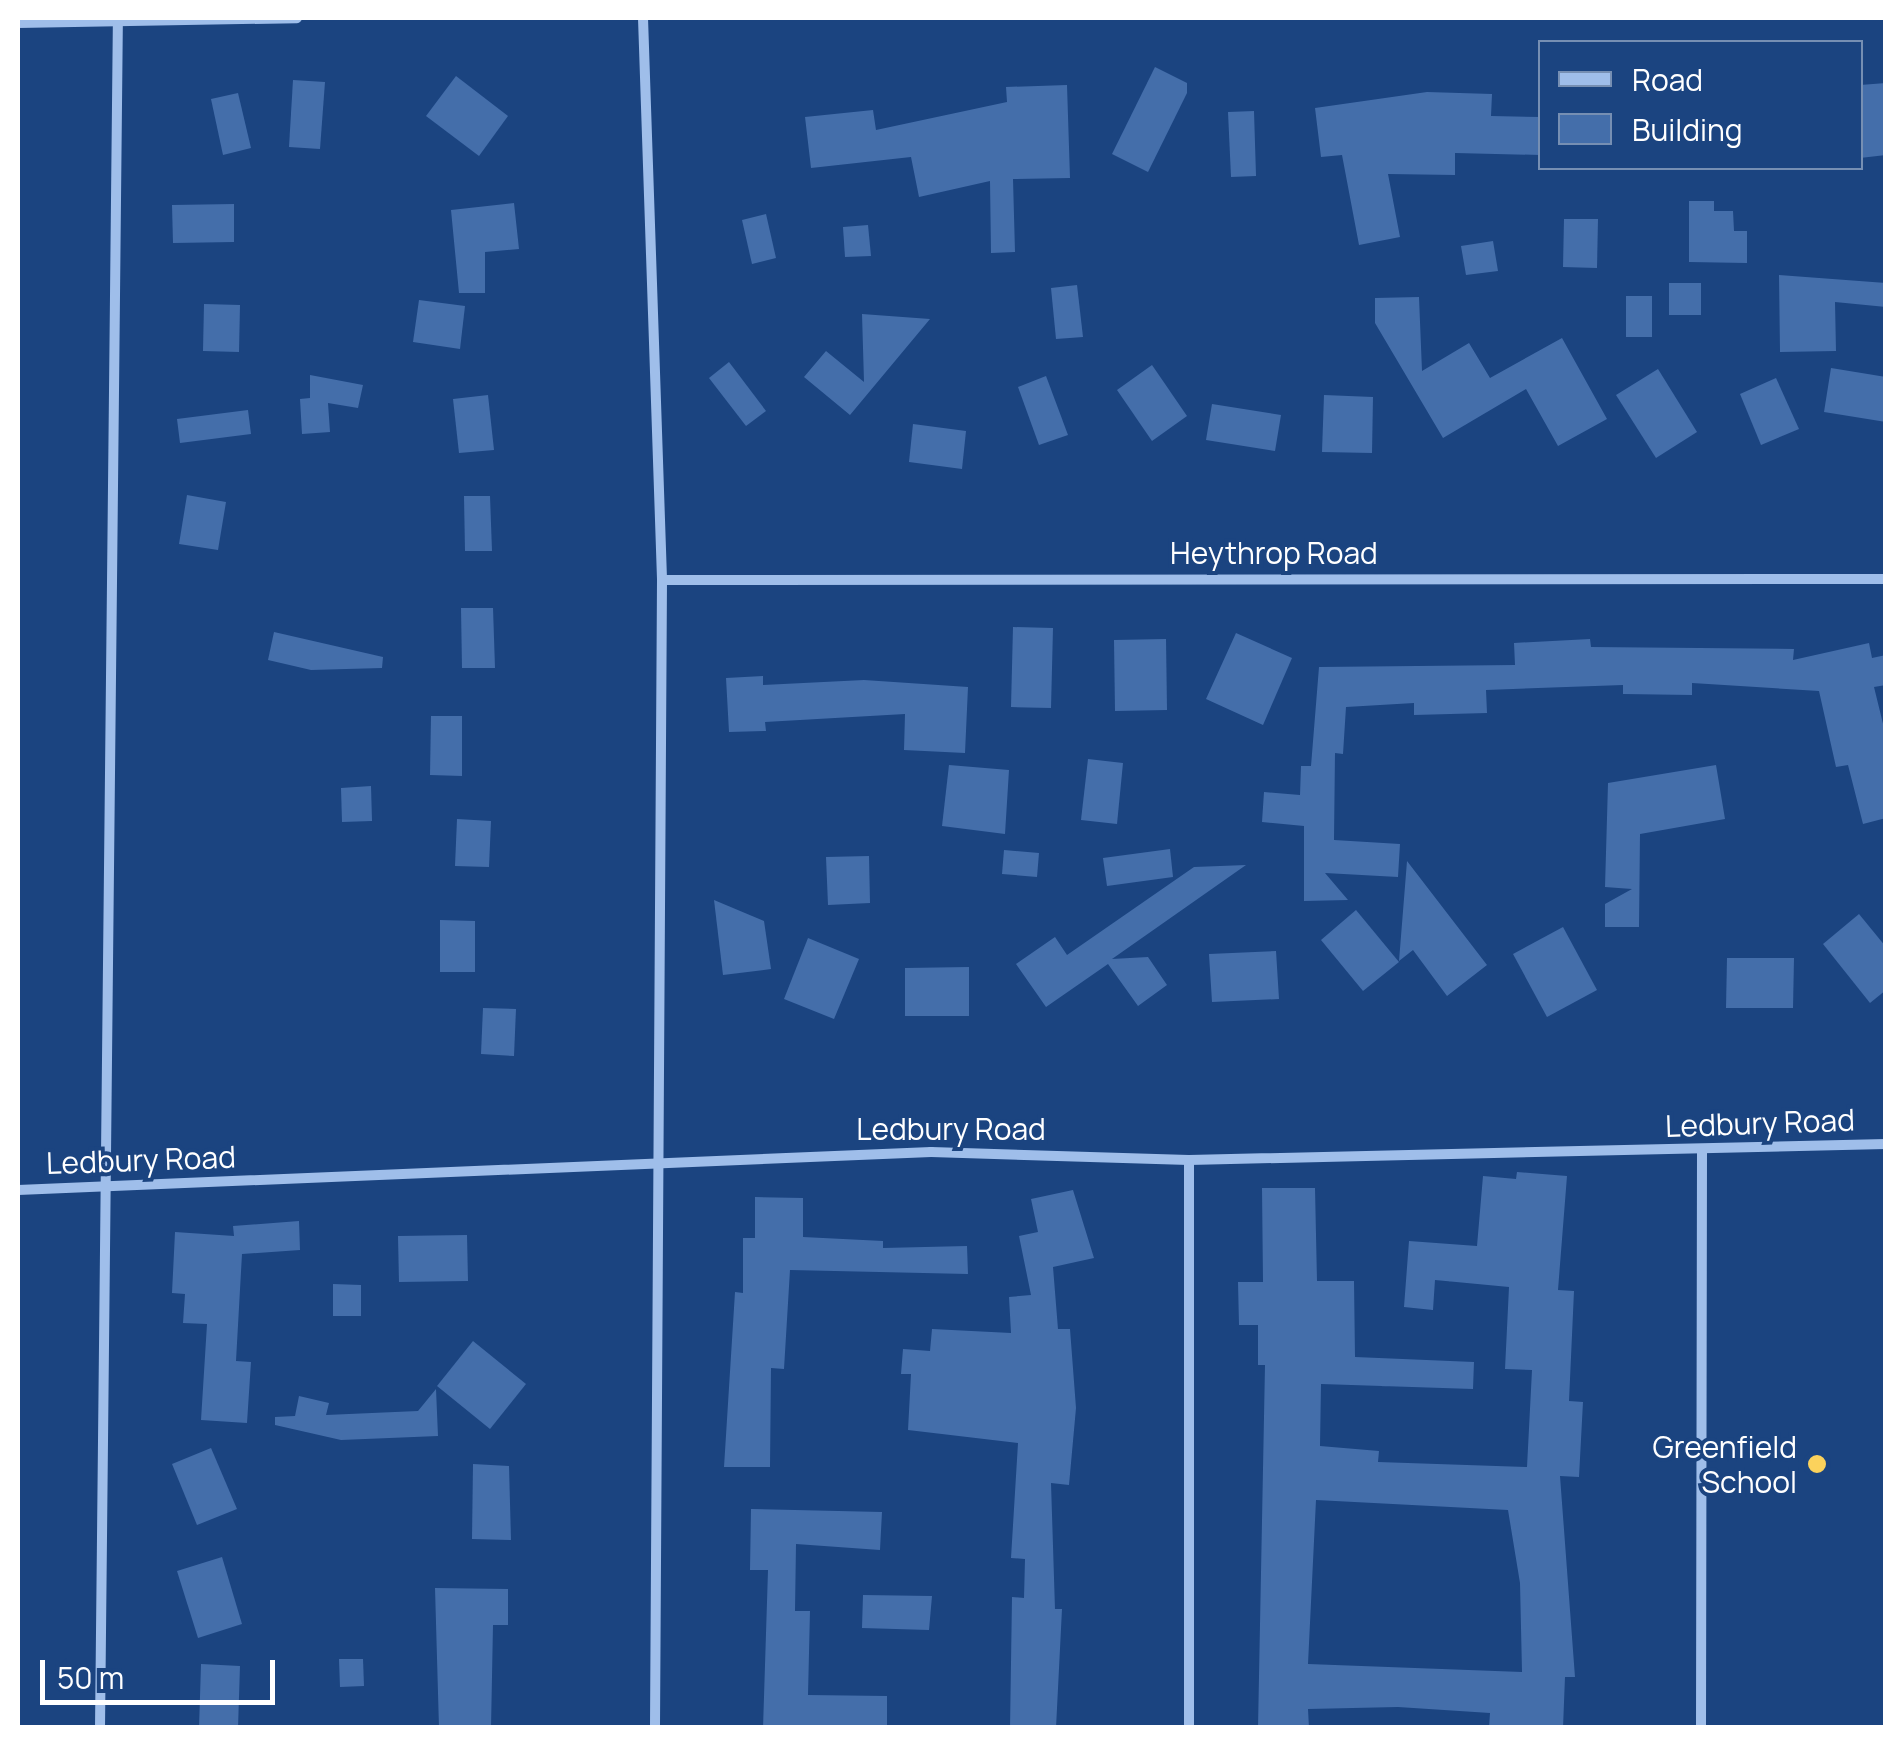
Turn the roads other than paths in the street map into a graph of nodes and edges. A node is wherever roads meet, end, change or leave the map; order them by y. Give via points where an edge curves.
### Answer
1 (297, 18) edge
2 (642, 18) edge
3 (118, 21) junction
4 (18, 23) edge
5 (662, 580) junction
6 (1886, 580) edge
7 (1886, 1144) edge
8 (1702, 1151) junction
9 (658, 1160) junction
10 (1189, 1160) junction
11 (104, 1187) junction
12 (18, 1190) edge
13 (100, 1728) edge
14 (656, 1728) edge
15 (1190, 1728) edge
16 (1701, 1728) edge

1 - 3 street
2 - 5 street
3 - 4 street
3 - 11 street
5 - 6 street, Heythrop Road
5 - 9 street
7 - 8 street, Ledbury Road
8 - 10 street, Ledbury Road via 1460,1149
8 - 16 street
9 - 10 street, Ledbury Road via 931,1152
9 - 11 street, Ledbury Road
9 - 14 street
10 - 15 street
11 - 12 street, Ledbury Road
11 - 13 street

